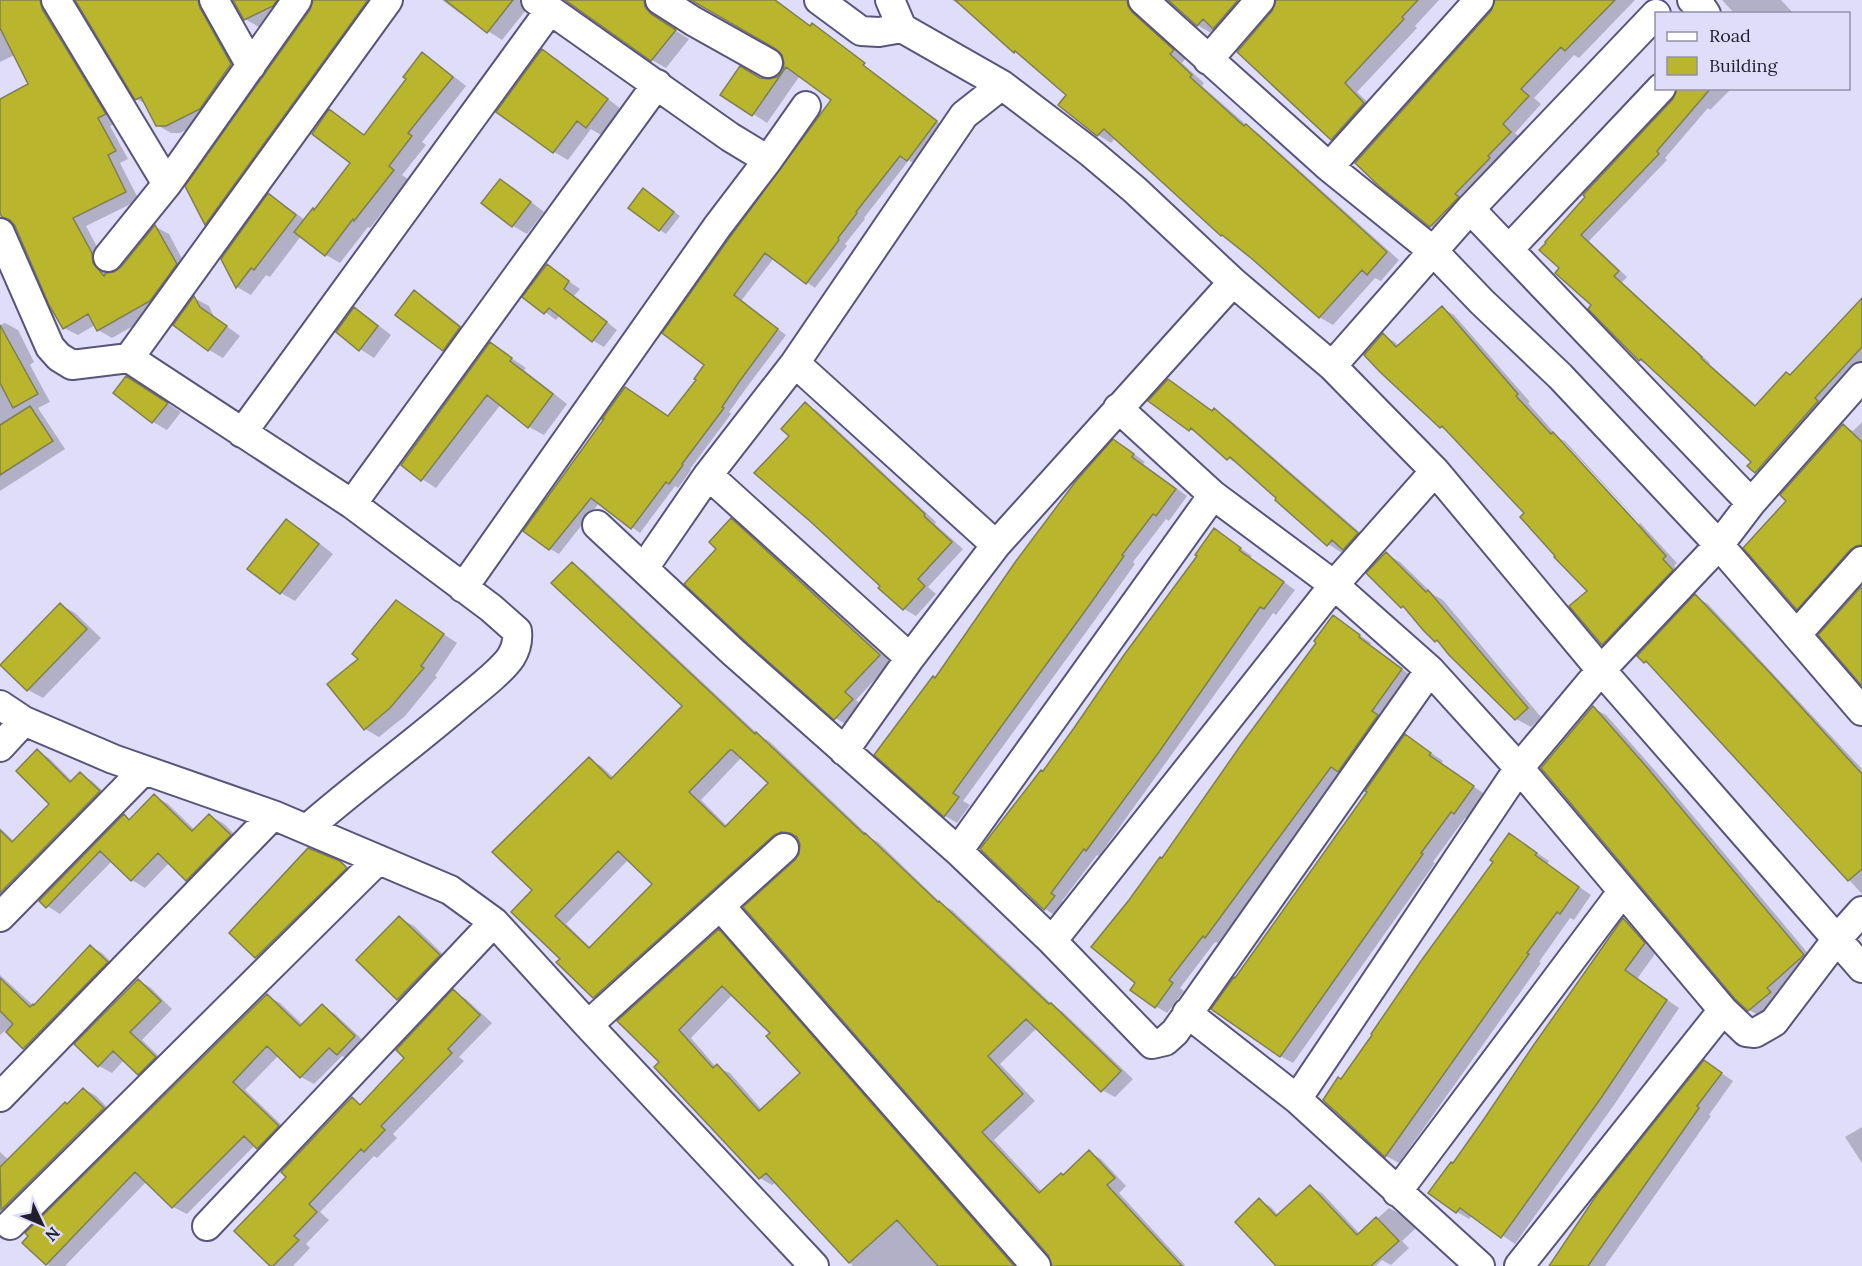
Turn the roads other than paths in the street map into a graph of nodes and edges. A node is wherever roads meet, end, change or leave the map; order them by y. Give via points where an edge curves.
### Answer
1 (56, 0) edge
2 (214, 0) edge
3 (297, 0) edge
4 (388, 0) edge
5 (660, 0) edge
6 (819, 0) edge
7 (890, 0) edge
8 (1143, 0) edge
9 (1260, 0) edge
10 (1479, 0) edge
11 (1670, 0) edge
12 (1692, 0) edge
13 (543, 5) edge
14 (1659, 12) edge
15 (1705, 12) edge
16 (1655, 16) edge
17 (902, 28) junction
18 (1208, 60) junction
19 (768, 63) dead end
20 (251, 66) junction
21 (657, 84) junction
22 (1002, 85) junction
23 (1659, 90) edge
24 (806, 106) dead end
25 (768, 160) junction
26 (1329, 167) junction
27 (167, 184) junction
28 (1470, 209) junction
29 (0, 233) edge
30 (1509, 249) junction
31 (1433, 251) junction
32 (108, 257) dead end
33 (1233, 282) junction
34 (11, 288) edge
35 (129, 358) junction
36 (795, 363) junction
37 (1332, 366) junction
38 (1862, 377) edge
39 (1118, 408) junction
40 (242, 433) junction
41 (1435, 471) junction
42 (708, 475) junction
43 (1213, 495) junction
44 (1751, 503) junction
45 (352, 504) junction
46 (597, 525) dead end
47 (996, 545) junction
48 (1719, 545) junction
49 (1862, 561) edge
50 (644, 568) junction
51 (1334, 585) junction
52 (464, 588) junction
53 (1797, 634) junction
54 (910, 658) junction
55 (1430, 670) junction
56 (1601, 670) junction
57 (0, 705) edge
58 (1862, 711) edge
59 (24, 721) junction
60 (0, 747) edge
61 (844, 751) junction
62 (1520, 768) junction
63 (144, 770) junction
64 (273, 815) junction
65 (307, 829) junction
66 (784, 848) dead end
67 (958, 851) junction
68 (378, 860) junction
69 (1622, 892) junction
70 (721, 907) junction
71 (1862, 911) edge
72 (0, 917) edge
73 (494, 922) junction
74 (1837, 939) junction
75 (1052, 941) junction
76 (1862, 968) edge
77 (1723, 1010) junction
78 (1187, 1013) junction
79 (588, 1025) junction
80 (0, 1097) edge
81 (1297, 1099) junction
82 (1397, 1191) junction
83 (10, 1225) dead end
84 (207, 1226) dead end
85 (814, 1266) edge
86 (1036, 1266) edge
87 (1480, 1266) edge
88 (1519, 1266) edge

1 - 27 street
2 - 20 street
3 - 20 street
4 - 35 street
5 - 19 street
6 - 17 street via 861,31
7 - 17 street
8 - 18 street
9 - 18 street
10 - 26 street
11 - 14 street
12 - 15 street
13 - 21 street
13 - 40 street
16 - 28 street
17 - 22 street
18 - 26 street
20 - 27 street
21 - 25 street
21 - 45 street
22 - 33 street via 1135,190
22 - 36 street via 964,115
23 - 30 street
24 - 25 street
25 - 52 street
26 - 31 street
27 - 32 street
28 - 30 street
28 - 31 street
29 - 34 street
30 - 44 street
31 - 37 street
31 - 48 street via 1560,376
33 - 37 street
33 - 39 street
34 - 35 street via 50,347 72,365
35 - 40 street
36 - 42 street
36 - 47 street
37 - 41 street
38 - 44 street
39 - 43 street
39 - 47 street
40 - 45 street
41 - 51 street
41 - 56 street
42 - 50 street
42 - 54 street
43 - 51 street
43 - 67 street
44 - 48 street
45 - 52 street
46 - 50 street
47 - 54 street
48 - 53 street
48 - 56 street
49 - 53 street
50 - 61 street
51 - 55 street
51 - 75 street
52 - 65 street via 517,631 518,641 510,658 439,722
53 - 58 street
54 - 61 street
55 - 62 street
55 - 78 street
56 - 62 street
56 - 74 street
57 - 59 street
59 - 60 street
59 - 63 street
61 - 67 street
62 - 69 street
62 - 81 street
63 - 64 street
63 - 72 street
64 - 65 street
64 - 80 street
65 - 68 street
66 - 70 street
67 - 75 street
68 - 73 street via 450,890
68 - 83 street
69 - 77 street
69 - 82 street
70 - 79 street
70 - 86 street
71 - 74 street
73 - 79 street
73 - 84 street
74 - 76 street
74 - 77 street via 1774,1022 1755,1033 1746,1032
75 - 78 street via 1152,1044 1165,1041
77 - 88 street
78 - 81 street
79 - 85 street
81 - 82 street
82 - 87 street

